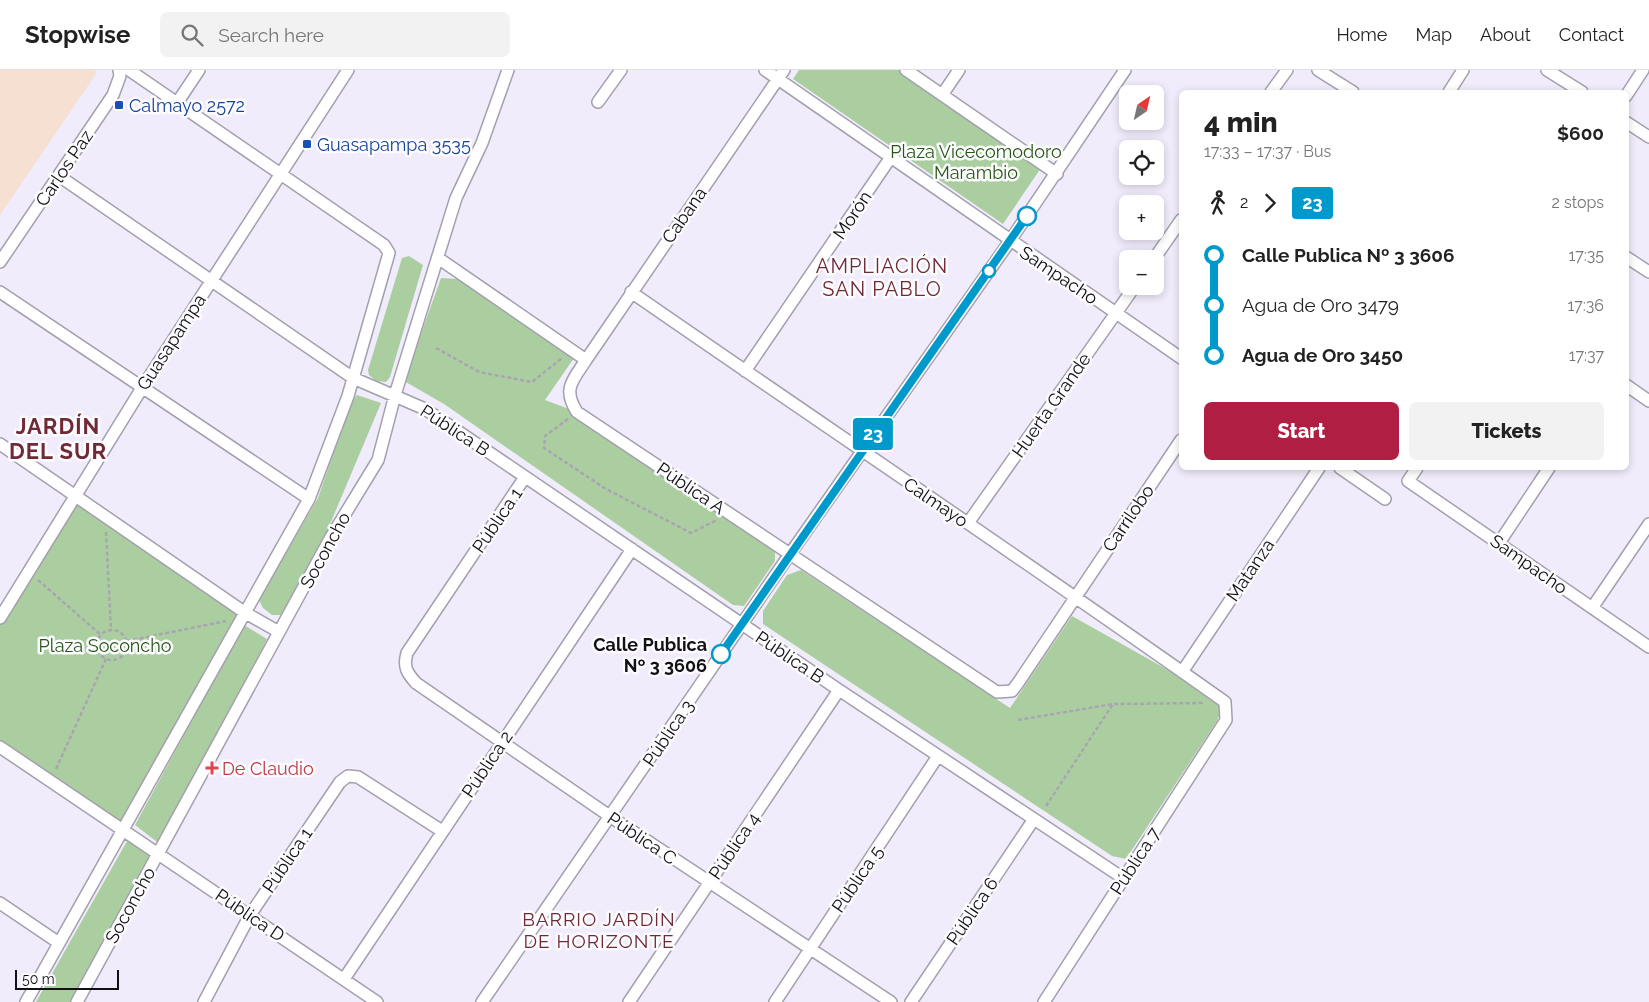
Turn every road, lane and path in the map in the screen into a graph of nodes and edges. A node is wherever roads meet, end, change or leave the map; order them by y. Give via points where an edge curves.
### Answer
1 (119, 70) edge
2 (129, 70) edge
3 (199, 70) edge
4 (348, 70) edge
5 (508, 70) edge
6 (621, 70) edge
7 (765, 70) edge
8 (906, 70) edge
9 (959, 70) edge
10 (1125, 70) edge
11 (1287, 70) edge
12 (1318, 70) edge
13 (1464, 70) edge
14 (1547, 70) edge
15 (1643, 70) edge
16 (781, 74) edge
17 (1272, 90) edge
18 (1350, 90) edge
19 (1450, 90) edge
20 (1579, 90) edge
21 (1629, 91) edge
22 (942, 95) junction
23 (598, 102) dead end
24 (177, 103) junction
25 (1629, 124) edge
26 (1649, 137) edge
27 (891, 157) junction
28 (280, 173) junction
29 (1056, 174) junction
30 (59, 176) junction
31 (1179, 223) edge
32 (1010, 241) junction
33 (1160, 250) edge
34 (438, 258) junction
35 (1629, 259) edge
36 (0, 262) edge
37 (1649, 272) edge
38 (211, 279) junction
39 (0, 292) edge
40 (631, 292) junction
41 (1129, 295) edge
42 (1116, 313) junction
43 (436, 348) dead end
44 (571, 350) junction
45 (1179, 357) edge
46 (586, 360) junction
47 (745, 371) junction
48 (353, 378) junction
49 (1629, 387) edge
50 (142, 388) junction
51 (395, 395) junction
52 (1649, 401) edge
53 (577, 412) junction
54 (1179, 443) edge
55 (2, 449) edge
56 (861, 452) junction
57 (1318, 470) edge
58 (1343, 470) edge
59 (1416, 470) edge
60 (1548, 470) edge
61 (525, 477) junction
62 (74, 496) junction
63 (1385, 498) dead end
64 (309, 499) junction
65 (731, 514) junction
66 (105, 517) junction
67 (968, 523) junction
68 (1649, 524) edge
69 (1498, 543) junction
70 (632, 549) junction
71 (790, 554) junction
72 (28, 572) junction
73 (1076, 597) junction
74 (1592, 608) junction
75 (242, 615) junction
76 (0, 618) edge
77 (742, 624) junction
78 (111, 630) junction
79 (279, 632) junction
80 (101, 635) junction
81 (127, 641) junction
82 (1649, 647) edge
83 (106, 659) junction
84 (404, 663) joint
85 (1182, 672) junction
86 (839, 690) junction
87 (1225, 702) junction
88 (1113, 704) junction
89 (1018, 720) dead end
90 (502, 742) junction
91 (0, 747) edge
92 (938, 756) junction
93 (50, 781) junction
94 (1046, 806) dead end
95 (611, 817) junction
96 (1034, 819) junction
97 (122, 830) junction
98 (442, 831) junction
99 (158, 854) junction
100 (1123, 878) junction
101 (709, 882) junction
102 (0, 903) edge
103 (250, 915) junction
104 (59, 943) junction
105 (810, 949) junction
106 (344, 979) junction
107 (26, 1002) edge
108 (77, 1002) edge
109 (204, 1002) edge
110 (377, 1002) edge
111 (482, 1002) edge
112 (629, 1002) edge
113 (775, 1002) edge
114 (891, 1002) edge
115 (911, 1002) edge
116 (1044, 1002) edge

1 - 30 street, Carlos Paz via 113,95
2 - 24 street
3 - 24 street
4 - 28 street, Guasapampa
5 - 34 street, Soconcho via 482,143 456,198
6 - 23 street
7 - 16 street, Sampacho
8 - 22 street
9 - 22 street
10 - 29 street, Pública 3
11 - 17 street
12 - 18 street
13 - 19 street
14 - 20 street
15 - 21 street
16 - 27 street, Sampacho
16 - 40 street, Cabana
22 - 29 street
24 - 28 street
25 - 26 street
27 - 32 street, Sampacho
27 - 47 street, Morón
28 - 38 street, Guasapampa
28 - 48 street via 384,244 390,254
29 - 32 street, Pública 3
30 - 36 street, Carlos Paz
30 - 38 street, Pública B
31 - 33 street
32 - 42 street, Sampacho
32 - 56 street, Pública 3
34 - 44 street
34 - 51 street, Soconcho
35 - 37 street
38 - 48 street, Pública B
38 - 50 street, Guasapampa
39 - 50 street
40 - 46 street, Cabana
40 - 47 street, Calmayo
41 - 42 street, Huerta Grande
42 - 45 street, Sampacho
42 - 67 street, Huerta Grande
43 - 44 path via 480,372 532,382
44 - 46 street
46 - 53 street via 570,383 570,401
47 - 56 street, Calmayo
48 - 51 street, Pública B
48 - 64 street
49 - 52 street
50 - 62 street, Guasapampa
50 - 64 street
51 - 61 street, Pública B via 438,417
51 - 79 street, Soconcho via 378,460
53 - 65 street, Pública A
53 - 65 path via 545,436 544,448 606,490 691,533
54 - 73 street, Carrilobo
55 - 62 street
56 - 67 street, Calmayo
56 - 71 street, Pública 3
57 - 85 street, Matanza
58 - 63 street
59 - 69 street, Sampacho via 1408,481
60 - 69 street
61 - 70 street, Pública B
61 - 84 street, Pública 1 via 407,653
62 - 66 street
62 - 72 street, Guasapampa
64 - 75 street
65 - 71 street, Pública A
66 - 75 street
66 - 78 path
67 - 73 street, Calmayo
68 - 74 street
69 - 74 street, Sampacho
70 - 77 street, Pública B
70 - 90 street, Pública 2
71 - 73 street, Pública A via 992,689 1005,693 1012,691 1018,683
71 - 77 street, Pública 3
72 - 76 street, Guasapampa
72 - 80 path
73 - 85 street, Calmayo
74 - 82 street, Sampacho
75 - 79 street
75 - 81 path
75 - 97 street
77 - 86 street, Pública B
77 - 95 street, Pública 3
78 - 80 path
78 - 81 path via 121,632
79 - 99 street, Soconcho
80 - 83 path via 98,648
81 - 83 path via 127,650 121,658
83 - 93 path
84 - 90 street, Pública C via 416,683
85 - 87 street, Calmayo
86 - 92 street, Pública B
86 - 101 street, Pública 4
87 - 88 path
87 - 100 street, Pública 7 via 1226,720
88 - 89 path
88 - 94 path
90 - 95 street, Pública C
90 - 98 street, Pública 2
91 - 93 street, Pública D
92 - 96 street, Pública B
92 - 105 street, Pública 5
93 - 97 street, Pública D
95 - 101 street, Pública C
95 - 111 street, Pública 3
96 - 100 street, Pública B
96 - 115 street, Pública 6
97 - 99 street, Pública D
97 - 104 street
98 - 103 street, Pública 1 via 358,776 348,776 340,782
98 - 106 street, Pública 2
99 - 103 street, Pública D
99 - 108 street, Soconcho
100 - 116 street, Pública 7
101 - 105 street, Pública C
101 - 112 street, Pública 4
102 - 104 street
103 - 106 street, Pública D
103 - 109 street, Pública 1
104 - 107 street
105 - 113 street, Pública 5
105 - 114 street, Pública C
106 - 110 street, Pública D

